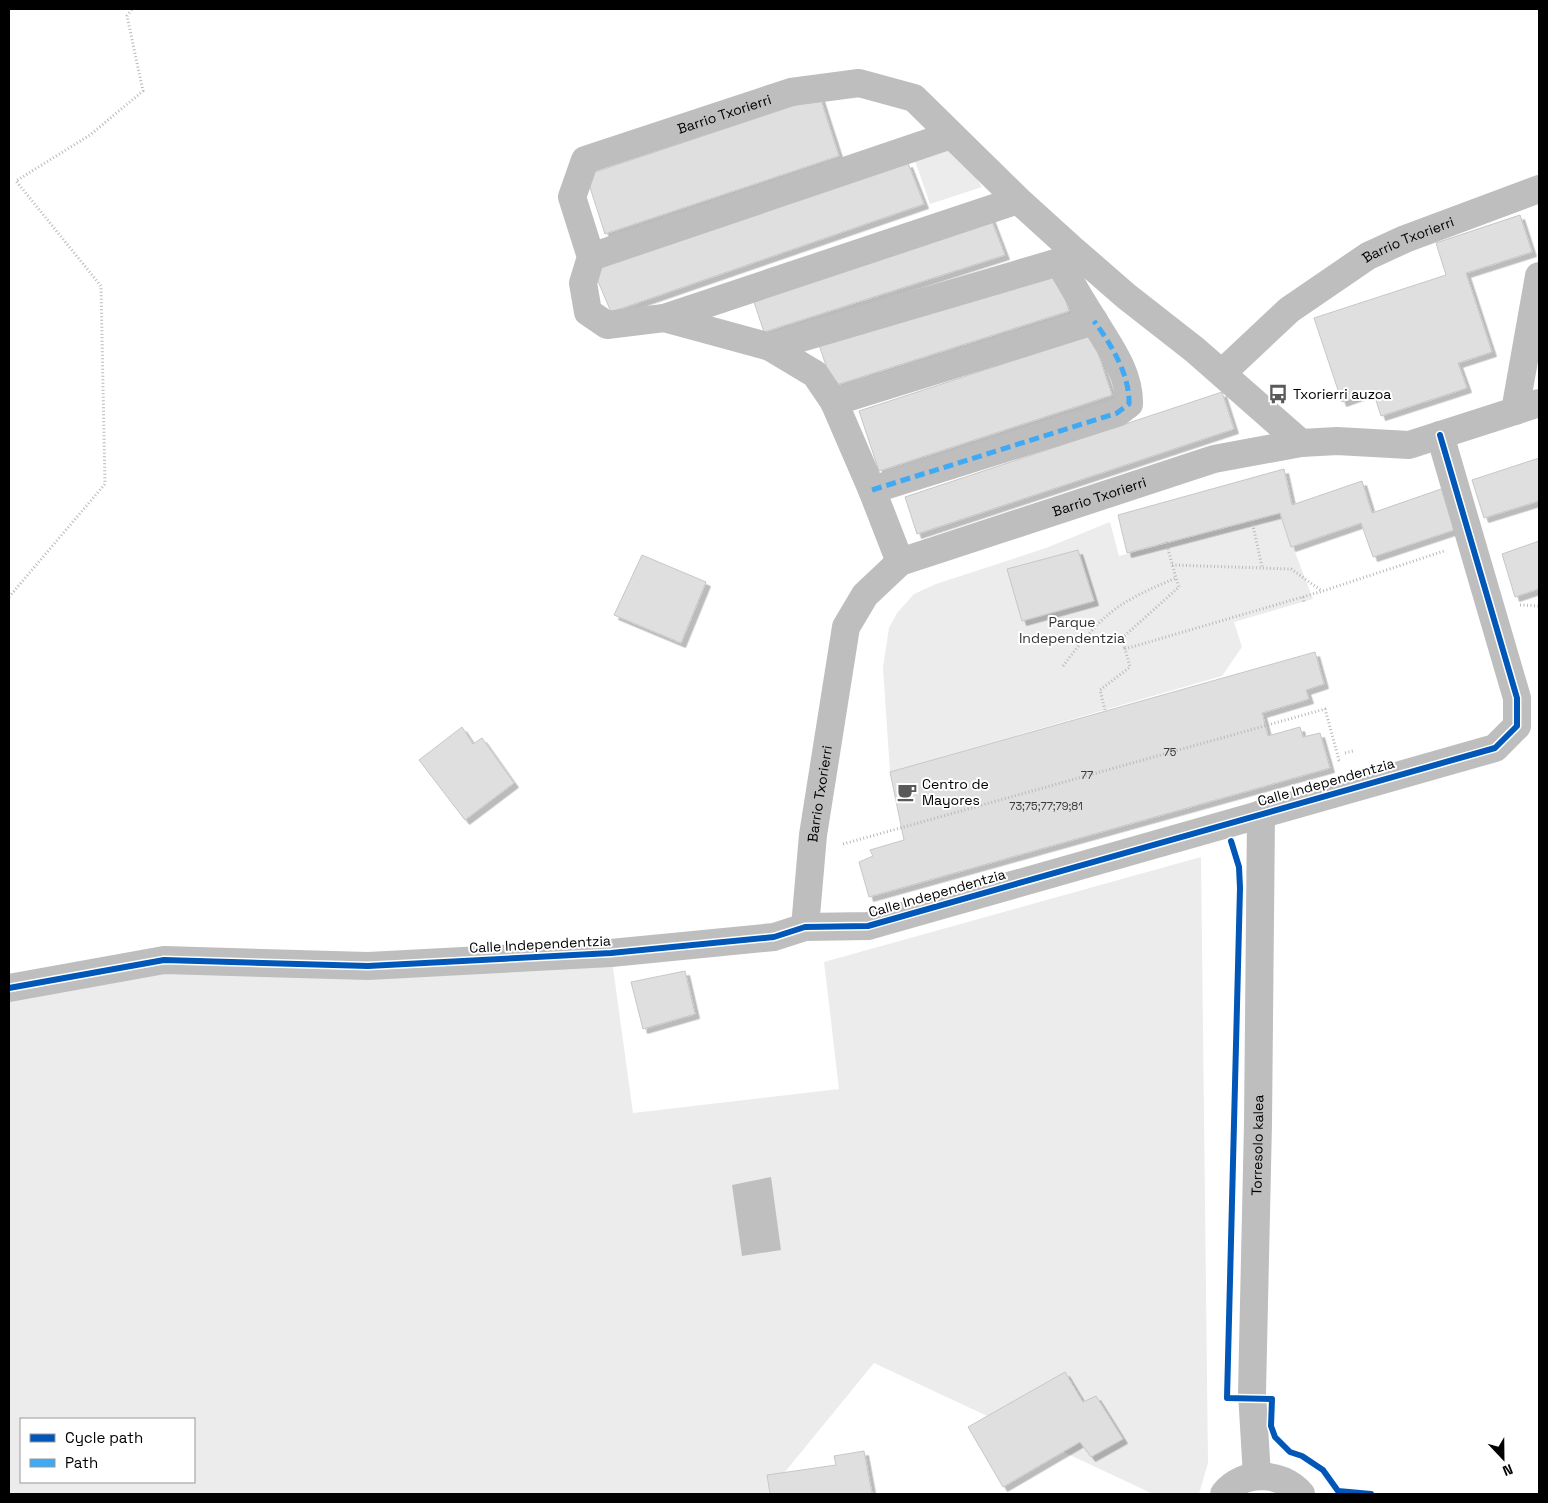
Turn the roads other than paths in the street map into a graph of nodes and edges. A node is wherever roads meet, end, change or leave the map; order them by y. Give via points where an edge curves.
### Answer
1 (951, 135) junction
2 (1539, 189) edge
3 (1018, 200) junction
4 (1066, 256) junction
5 (591, 257) junction
6 (1539, 276) edge
7 (664, 318) junction
8 (1094, 322) junction
9 (770, 347) junction
10 (1222, 373) junction
11 (834, 402) junction
12 (1527, 407) edge
13 (1440, 435) junction
14 (1301, 443) junction
15 (872, 490) junction
16 (900, 562) junction
17 (1261, 814) junction
18 (805, 927) junction
19 (9, 988) edge
20 (1257, 1476) junction
21 (1224, 1494) edge
22 (1301, 1494) edge

1 - 3 street, Barrio Txorierri
1 - 5 street
1 - 5 street, Barrio Txorierri via 914,98 859,83 791,92 585,160 572,197
2 - 10 street, Barrio Txorierri via 1368,256 1290,310
3 - 4 street, Barrio Txorierri
3 - 7 street
4 - 8 street, Barrio Txorierri
4 - 9 street
4 - 10 street, Barrio Txorierri via 1126,296
5 - 7 street via 584,283 588,312 608,325
6 - 12 street, Barrio Txorierri
7 - 9 street
8 - 11 street
8 - 15 street, Barrio Txorierri via 1108,340 1129,388 1129,404 1117,413
9 - 11 street via 815,374
10 - 14 street, Barrio Txorierri
11 - 15 street
12 - 13 street, Barrio Txorierri
13 - 14 street, Barrio Txorierri via 1409,445 1337,441
13 - 17 street, Calle Independentzia via 1517,698 1517,726 1495,748
14 - 16 street, Barrio Txorierri via 1214,459
15 - 16 street
16 - 18 street, Barrio Txorierri via 866,595 846,626 811,853
17 - 18 street, Calle Independentzia via 868,926
17 - 20 street, Torresolo kalea via 1252,1392
18 - 19 street, Calle Independentzia via 774,938 611,953 368,966 164,960
20 - 21 street via 1241,1480
20 - 22 street via 1287,1482

